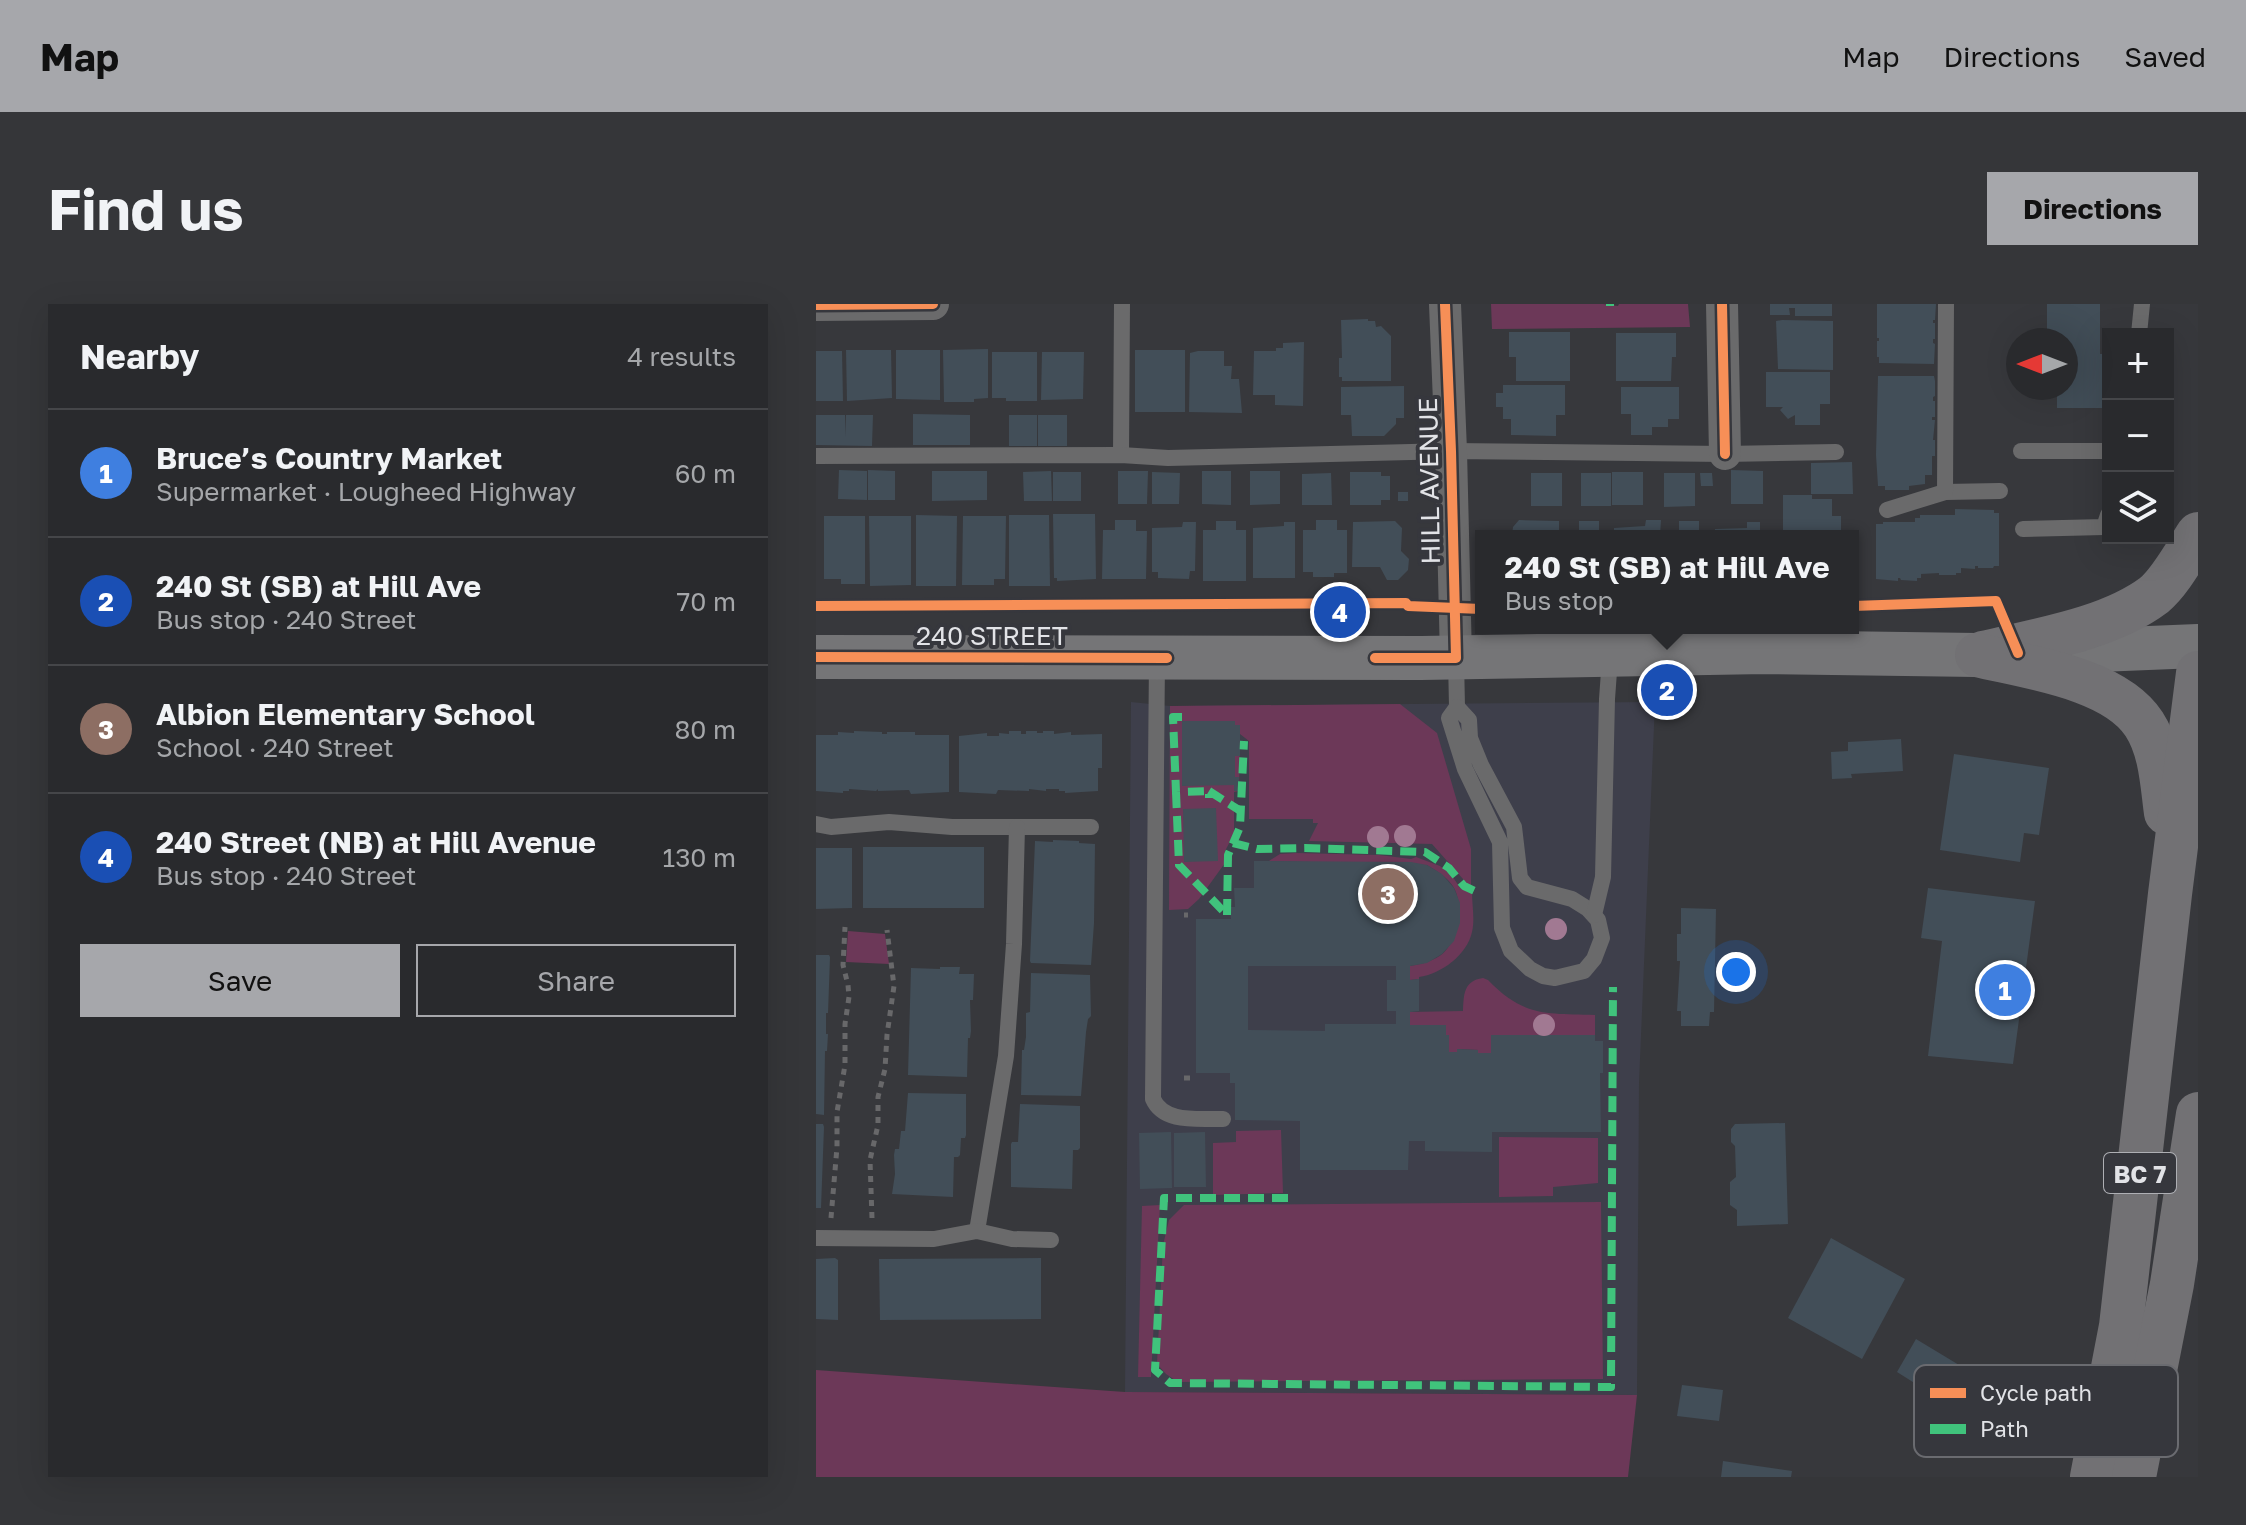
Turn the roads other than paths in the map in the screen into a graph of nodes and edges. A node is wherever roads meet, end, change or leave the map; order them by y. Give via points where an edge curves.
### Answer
1 (933, 304) edge
2 (1122, 304) edge
3 (1445, 304) edge
4 (1722, 304) edge
5 (1946, 304) edge
6 (2142, 304) edge
7 (816, 305) edge
8 (2140, 328) edge
9 (1451, 451) junction
10 (2021, 451) dead end
11 (2102, 451) edge
12 (1836, 452) dead end
13 (1725, 454) junction
14 (1121, 455) junction
15 (816, 456) edge
16 (2000, 491) dead end
17 (1945, 492) junction
18 (1887, 510) dead end
19 (2102, 527) edge
20 (2023, 529) dead end
21 (2198, 534) edge
22 (2198, 646) edge
23 (1611, 655) junction
24 (1977, 655) junction
25 (816, 657) edge
26 (1157, 657) junction
27 (1456, 658) junction
28 (2198, 673) edge
29 (1457, 707) junction
30 (816, 824) edge
31 (1017, 827) junction
32 (1091, 827) dead end
33 (2174, 867) junction
34 (1594, 915) junction
35 (2198, 1114) edge
36 (1223, 1119) dead end
37 (977, 1231) junction
38 (816, 1238) edge
39 (1051, 1240) dead end
40 (2114, 1365) edge
41 (2156, 1365) edge
42 (2096, 1457) edge
43 (2138, 1457) edge
44 (2092, 1477) edge
45 (2134, 1477) edge

1 - 7 street
2 - 14 lane
3 - 9 street, HILL AVENUE
4 - 13 street
5 - 17 lane
6 - 8 lane
9 - 13 lane
9 - 14 lane
9 - 27 street, HILL AVENUE
10 - 11 lane
12 - 13 lane
14 - 15 lane
16 - 17 lane
17 - 18 lane
19 - 20 lane
21 - 24 highway via 2156,593 2127,612
22 - 24 main road, 240 STREET
23 - 24 main road, 240 STREET
23 - 27 main road, 240 STREET
23 - 34 lane via 1603,877
24 - 33 highway via 2090,683 2120,700 2144,724 2158,759
25 - 26 main road, 240 STREET
26 - 27 main road, 240 STREET
26 - 36 lane via 1153,1099 1157,1109 1170,1116
27 - 29 lane
28 - 33 highway, BC 7
29 - 34 lane via 1469,720 1470,738 1514,827 1520,878 1527,887 1572,899
29 - 34 lane via 1449,718 1465,769 1500,842 1502,928 1511,951 1543,976 1584,971 1602,938
30 - 31 lane
31 - 32 lane
31 - 37 lane via 1006,1056
33 - 40 highway, BC 7
35 - 41 highway, BC 7
37 - 38 lane via 934,1239
37 - 39 lane
42 - 44 highway, BC 7
43 - 45 highway, BC 7

